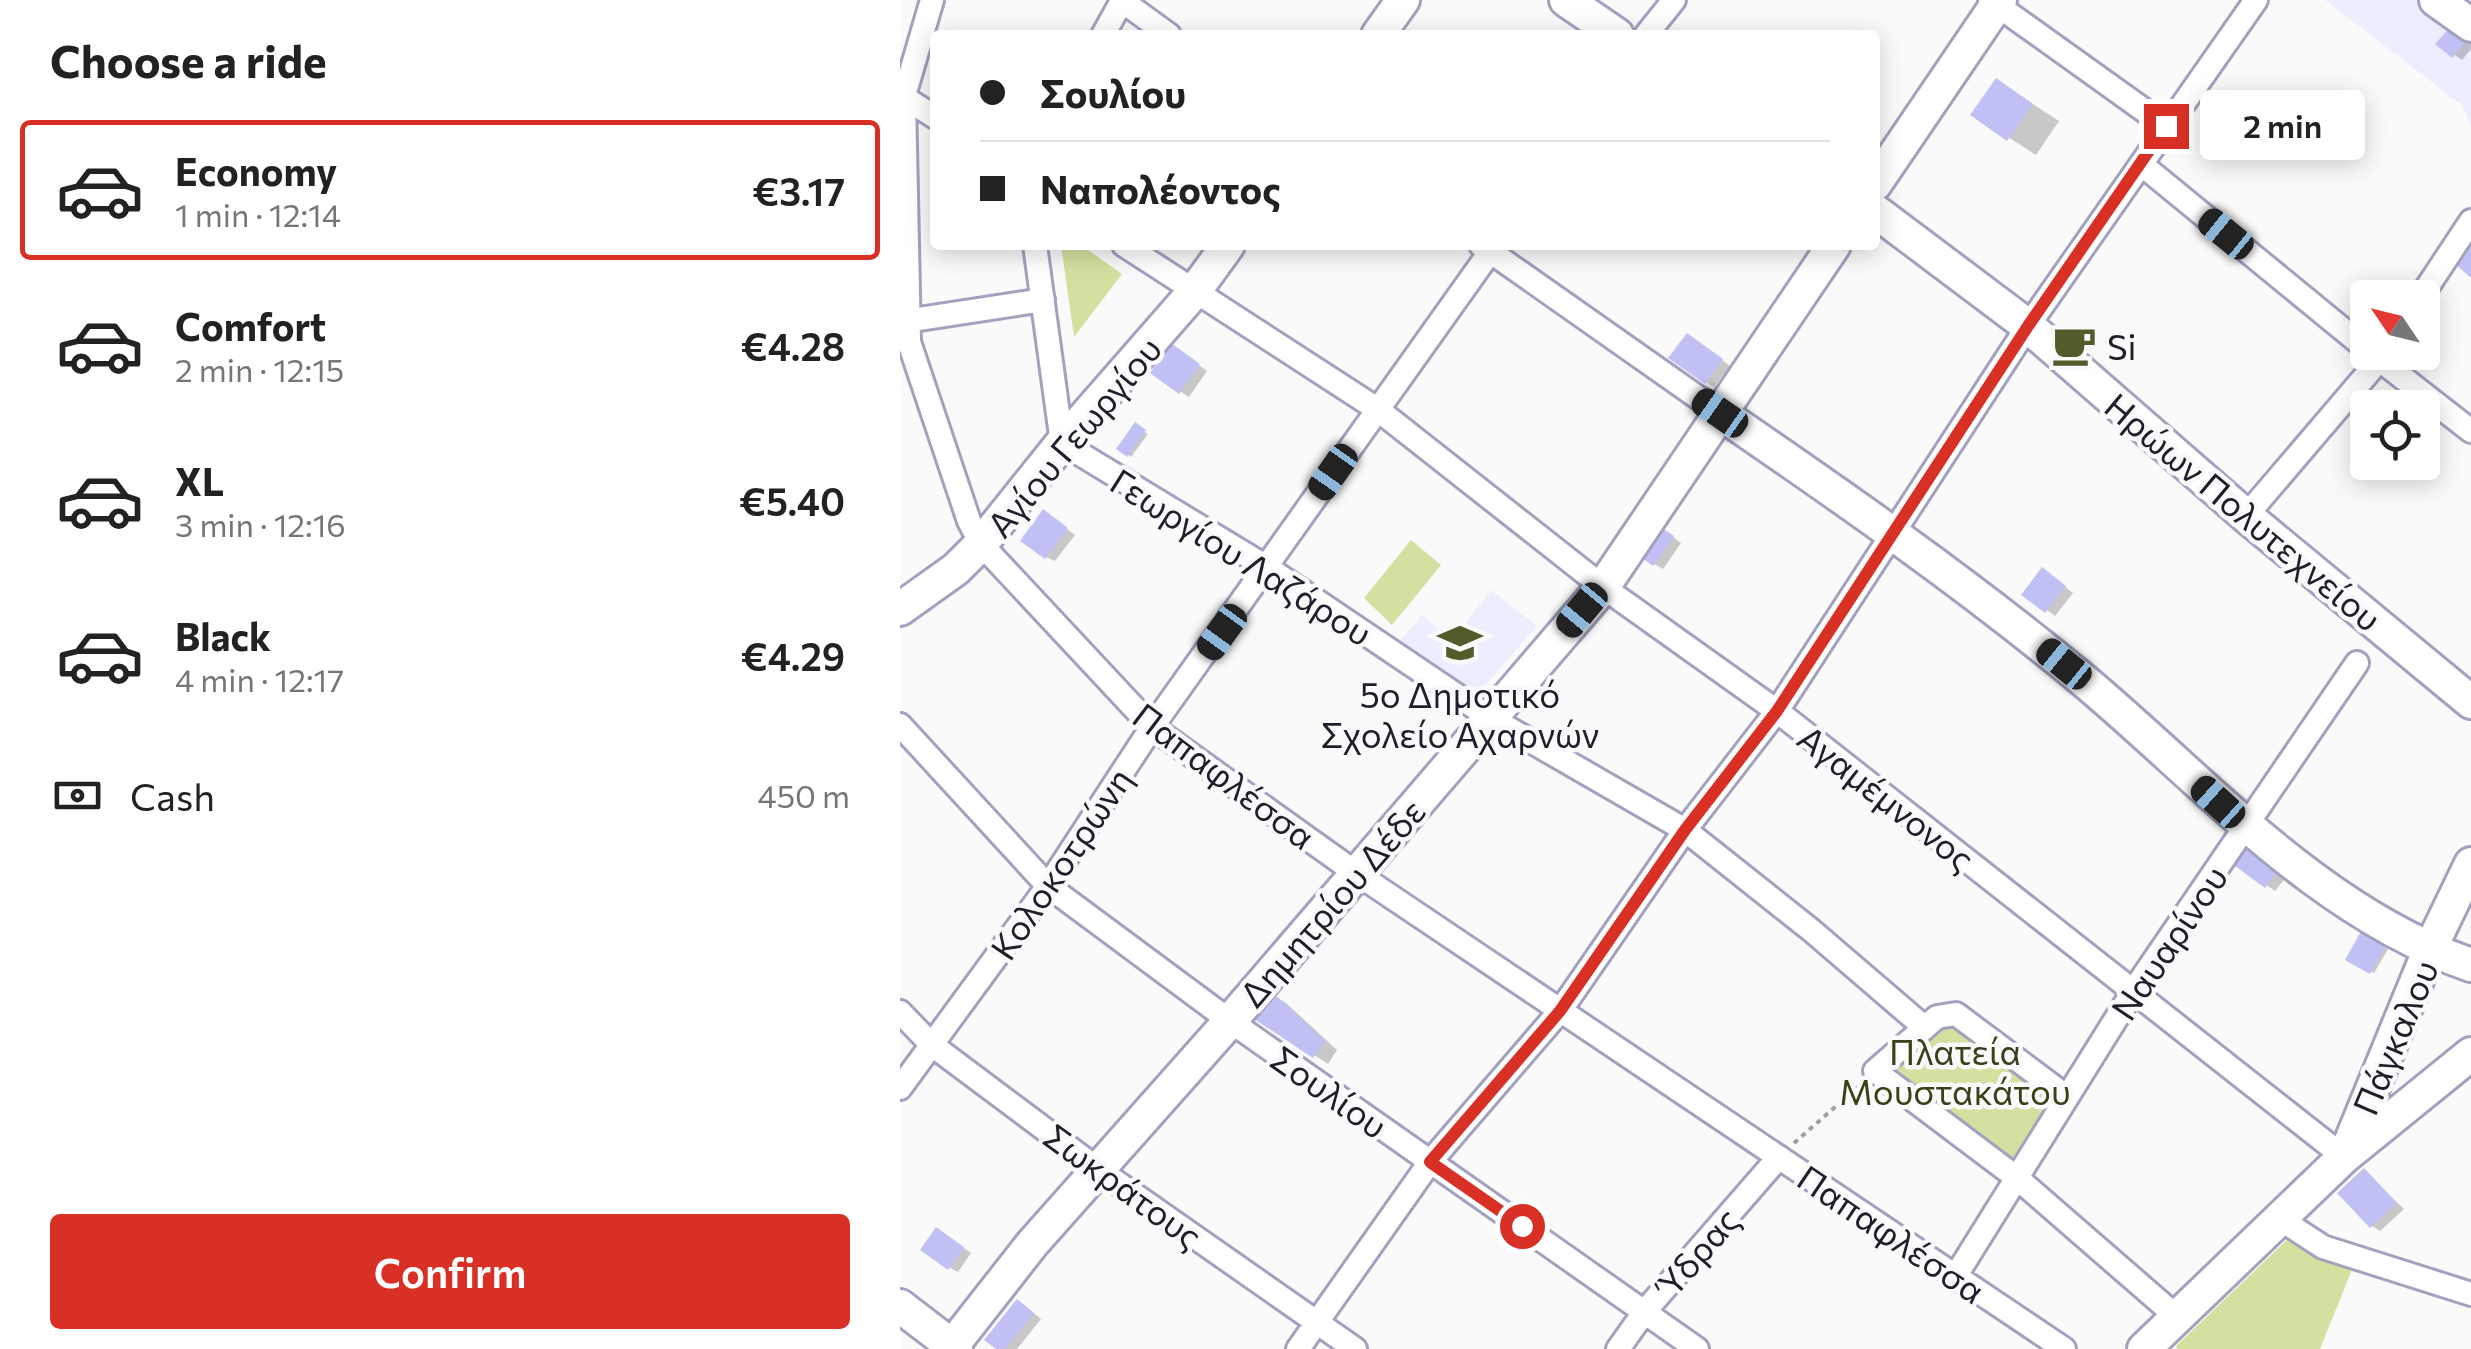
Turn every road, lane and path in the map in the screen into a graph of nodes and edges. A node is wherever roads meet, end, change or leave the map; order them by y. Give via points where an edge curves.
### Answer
1 (932, 0) edge
2 (1121, 0) edge
3 (1403, 0) edge
4 (1566, 0) edge
5 (1674, 0) edge
6 (2256, 0) edge
7 (2436, 0) edge
8 (1996, 2) edge
9 (2466, 15) edge
10 (1106, 30) edge
11 (1163, 30) edge
12 (1382, 30) edge
13 (1609, 30) edge
14 (1650, 30) edge
15 (902, 96) edge
16 (930, 114) edge
17 (2166, 126) junction
18 (2141, 164) junction
19 (1880, 176) edge
20 (1880, 215) edge
21 (2471, 221) edge
22 (1036, 250) edge
23 (1131, 250) edge
24 (1224, 250) edge
25 (1487, 250) edge
26 (1493, 250) edge
27 (1831, 250) edge
28 (2432, 280) edge
29 (1194, 292) junction
30 (1044, 300) junction
31 (904, 321) edge
32 (2028, 326) junction
33 (2350, 333) edge
34 (2363, 370) edge
35 (2396, 370) edge
36 (1377, 409) junction
37 (1720, 413) junction
38 (2471, 431) edge
39 (1062, 443) junction
40 (2246, 516) junction
41 (1894, 532) junction
42 (982, 544) junction
43 (1268, 568) junction
44 (1603, 587) junction
45 (900, 609) edge
46 (2357, 664) dead end
47 (2471, 702) edge
48 (1777, 711) junction
49 (1489, 717) junction
50 (900, 725) edge
51 (1152, 728) junction
52 (2245, 826) junction
53 (1685, 830) junction
54 (2471, 864) edge
55 (1356, 874) junction
56 (1048, 886) junction
57 (2429, 951) junction
58 (2471, 966) edge
59 (2134, 990) junction
60 (1560, 1011) junction
61 (900, 1012) edge
62 (1230, 1021) junction
63 (1924, 1027) junction
64 (932, 1045) junction
65 (2471, 1054) edge
66 (1875, 1071) junction
67 (900, 1088) edge
68 (2068, 1097) junction
69 (1780, 1156) junction
70 (2344, 1157) junction
71 (1430, 1162) junction
72 (1099, 1170) junction
73 (2017, 1178) junction
74 (2280, 1219) junction
75 (1955, 1277) junction
76 (2471, 1294) edge
77 (900, 1306) edge
78 (1645, 1311) junction
79 (2176, 1318) junction
80 (1318, 1322) junction
81 (952, 1348) edge
82 (1298, 1349) edge
83 (1355, 1349) edge
84 (1618, 1349) edge
85 (1697, 1349) edge
86 (2064, 1349) edge
87 (2144, 1349) edge

1 - 15 street, Παπαφλέσσα
2 - 10 street
2 - 11 street
3 - 12 street
4 - 13 street
5 - 14 street
6 - 17 street
7 - 9 street
8 - 17 street
8 - 19 street
15 - 16 street
15 - 31 street, Παπαφλέσσα
17 - 18 street
18 - 32 street
18 - 33 street
20 - 32 street, Ηρώων Πολυτεχνείου
21 - 28 street
22 - 30 street
23 - 29 street, Αγαμέμνονος
24 - 29 street, Αγίου Γεωργίου
25 - 36 street, Κολοκοτρώνη
26 - 37 street
27 - 37 street, Δημητρίου Δέδε
29 - 36 street, Αγαμέμνονος
29 - 39 street, Αγίου Γεωργίου
30 - 31 street
30 - 39 street
31 - 42 street, Παπαφλέσσα
32 - 40 street, Ηρώων Πολυτεχνείου
32 - 41 street
34 - 40 street
35 - 38 street
36 - 43 street, Κολοκοτρώνη
36 - 44 street, Αγαμέμνονος
37 - 41 street
37 - 44 street, Δημητρίου Δέδε
39 - 42 street, Αγίου Γεωργίου
39 - 43 street, Γεωργίου Λαζάρου
40 - 47 street, Ηρώων Πολυτεχνείου
41 - 48 street
41 - 52 street via 2086,683
42 - 45 street, Αγίου Γεωργίου
42 - 51 street, Παπαφλέσσα
43 - 49 street, Γεωργίου Λαζάρου
43 - 51 street, Κολοκοτρώνη
44 - 48 street, Αγαμέμνονος
44 - 49 street, Δημητρίου Δέδε
46 - 52 street, Ναυαρίνου
48 - 53 street
48 - 59 street, Αγαμέμνονος
49 - 53 street, Γεωργίου Λαζάρου
49 - 55 street, Δημητρίου Δέδε
50 - 56 street, Σουλίου
51 - 55 street, Παπαφλέσσα
51 - 56 street, Κολοκοτρώνη
52 - 57 street
52 - 59 street, Ναυαρίνου
53 - 60 street
53 - 63 street, Γεωργίου Λαζάρου
54 - 57 street, Πάγκαλου
55 - 60 street, Παπαφλέσσα
55 - 62 street, Δημητρίου Δέδε
56 - 62 street, Σουλίου
56 - 64 street, Κολοκοτρώνη
57 - 58 street
57 - 70 street, Πάγκαλου
59 - 68 street, Ναυαρίνου
59 - 70 street, Αγαμέμνονος
60 - 69 street, Παπαφλέσσα
60 - 71 street
61 - 64 street, Σωκράτους
62 - 71 street, Σουλίου
62 - 72 street, Δημητρίου Δέδε
63 - 66 street
63 - 68 street via 1956,1014
64 - 67 street, Κολοκοτρώνη
64 - 72 street, Σωκράτους
65 - 70 street
66 - 69 path
66 - 73 street
68 - 73 street, Ναυαρίνου
69 - 75 street, Παπαφλέσσα
69 - 78 street, Ύδρας
70 - 74 street
71 - 78 street, Σουλίου
71 - 80 street
72 - 80 street, Σωκράτους
72 - 81 street, Δημητρίου Δέδε
73 - 75 street, Ναυαρίνου
73 - 79 street
74 - 76 street via 2322,1247
74 - 79 street
75 - 86 street, Παπαφλέσσα
77 - 81 street
78 - 84 street, Ύδρας
78 - 85 street, Σουλίου
79 - 87 street
80 - 82 street
80 - 83 street, Σωκράτους

